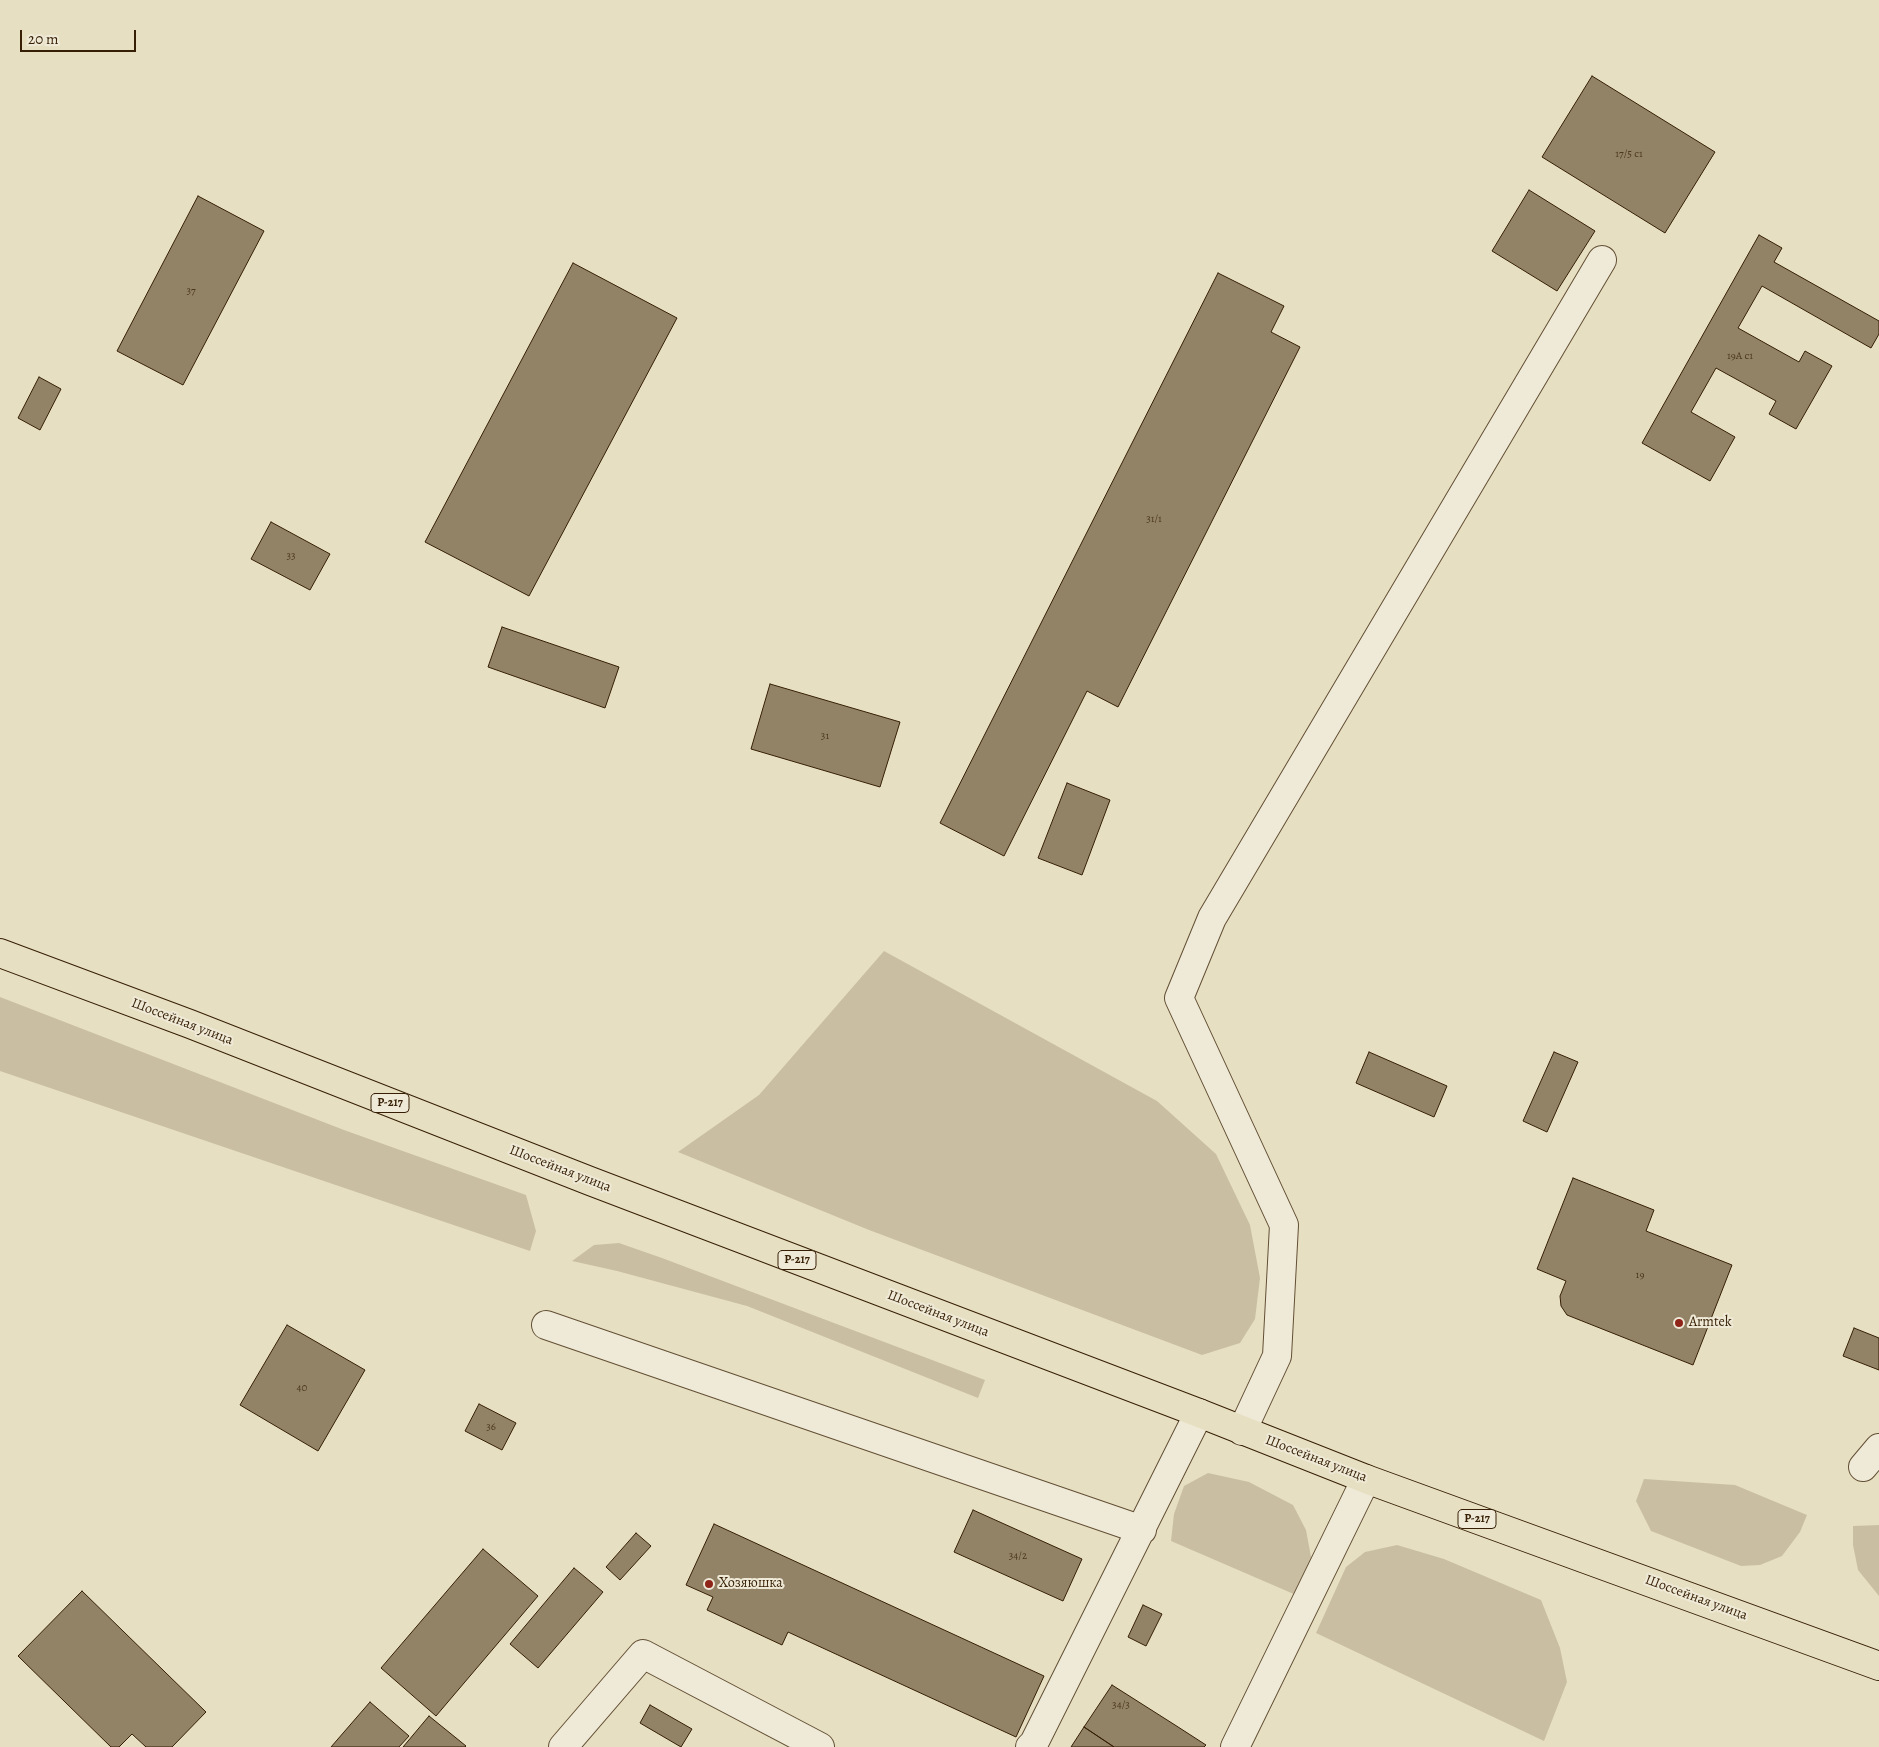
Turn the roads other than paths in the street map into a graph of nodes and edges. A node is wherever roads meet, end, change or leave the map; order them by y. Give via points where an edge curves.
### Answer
1 (1602, 260) dead end
2 (0, 953) edge
3 (546, 1325) dead end
4 (1200, 1413) junction
5 (1242, 1431) junction
6 (1366, 1479) junction
7 (1142, 1530) junction
8 (1879, 1666) edge
9 (563, 1747) edge
10 (820, 1747) edge
11 (1030, 1747) edge
12 (1235, 1747) edge

1 - 5 lane via 1212,918 1179,998 1284,1225 1277,1356
2 - 4 highway, Шоссейная улица / Р-217
3 - 7 lane
4 - 5 highway, Шоссейная улица / Р-217
4 - 7 lane
5 - 6 highway, Шоссейная улица / Р-217
6 - 8 highway, Шоссейная улица / Р-217
6 - 12 lane
7 - 11 lane
9 - 10 lane via 643,1654

